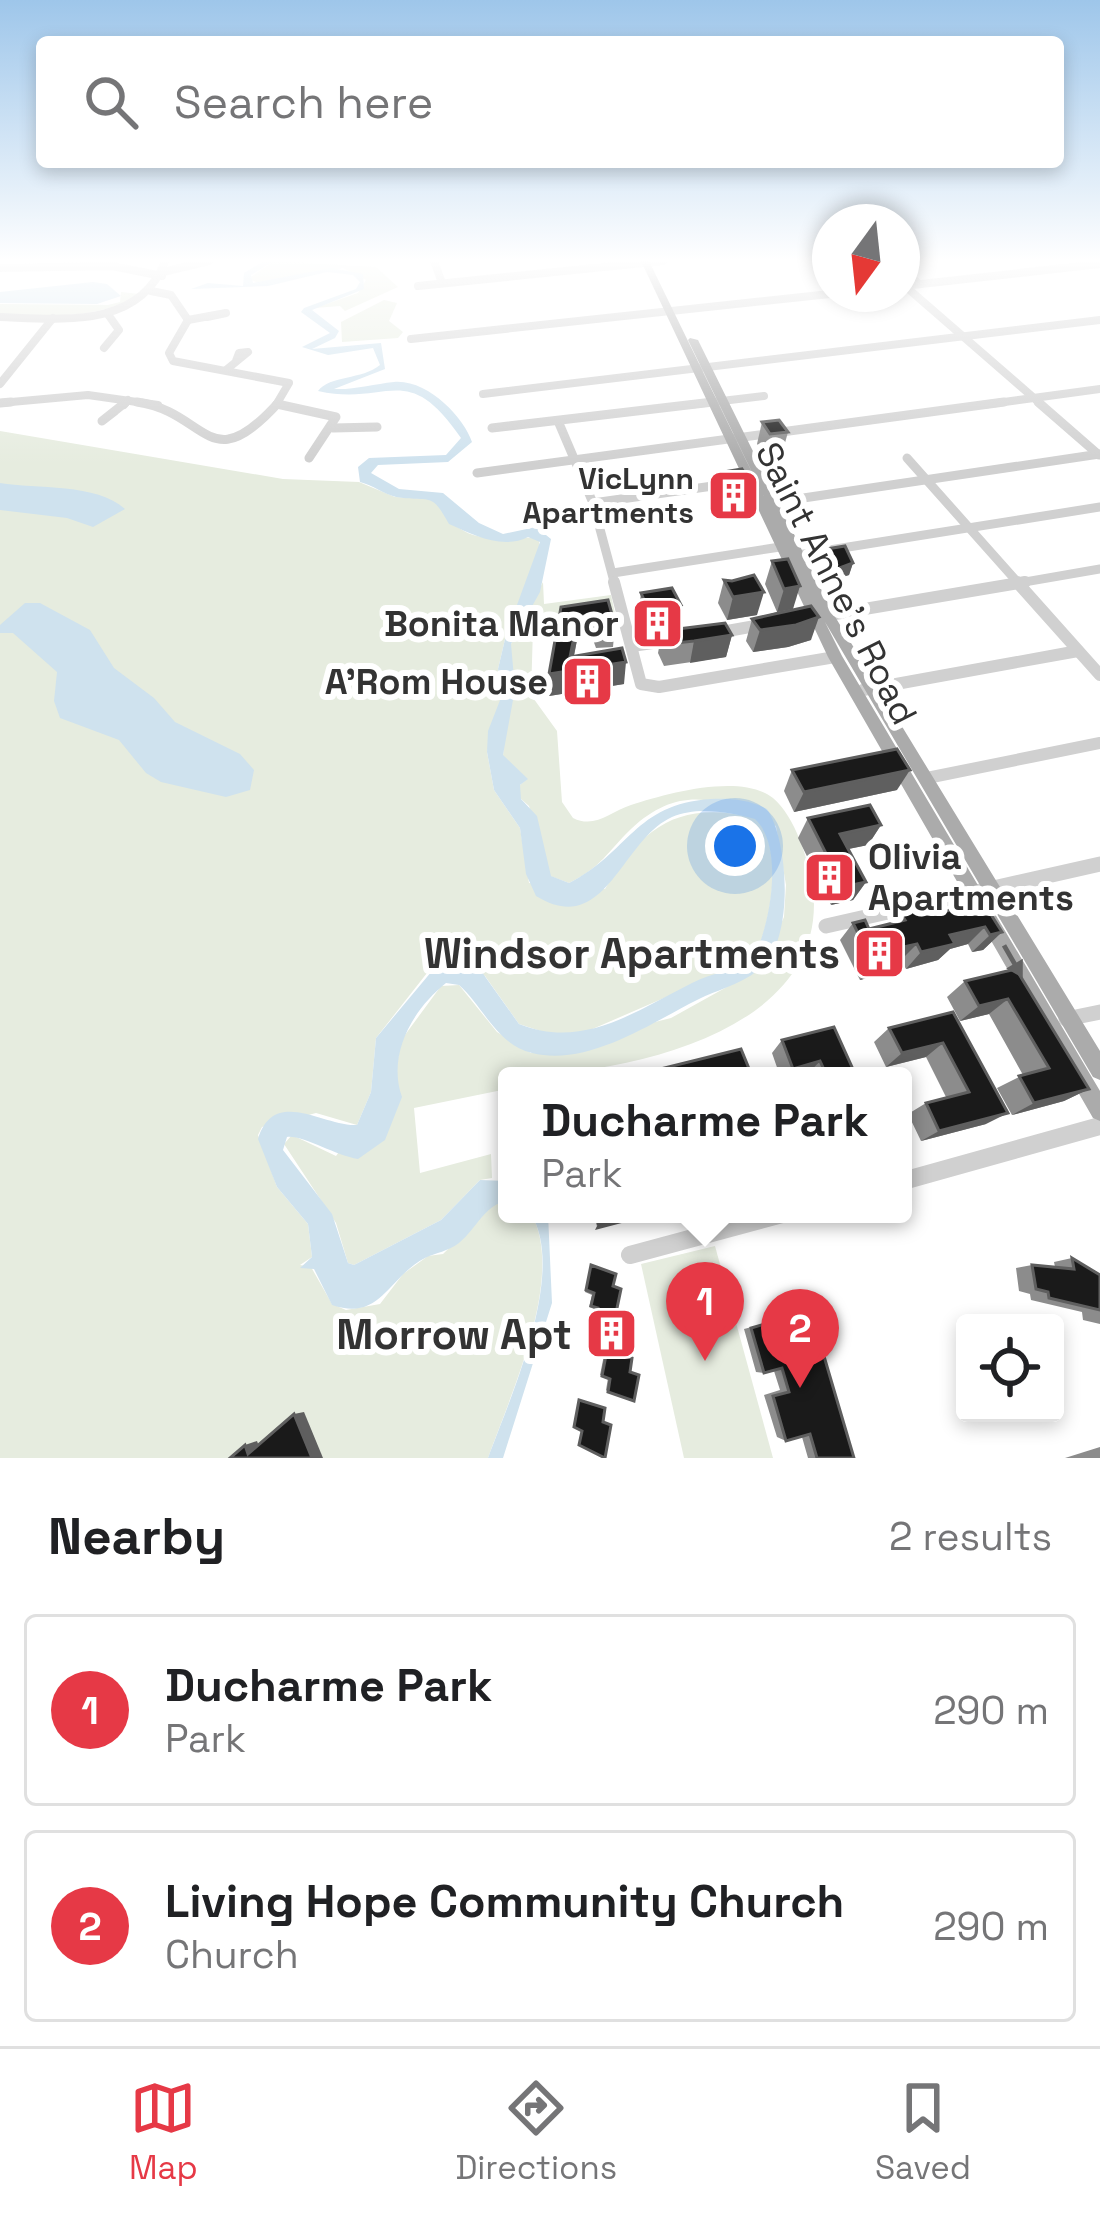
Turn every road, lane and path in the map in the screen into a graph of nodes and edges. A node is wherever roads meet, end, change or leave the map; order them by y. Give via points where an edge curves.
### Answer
1 (44, 329) edge
2 (117, 329) edge
3 (184, 329) edge
4 (498, 329) edge
5 (683, 329) edge
6 (955, 329) edge
7 (1031, 329) edge
8 (964, 337) junction
9 (411, 338) dead end
10 (104, 348) dead end
11 (236, 361) dead end
12 (702, 369) junction
13 (226, 370) junction
14 (0, 384) edge
15 (1100, 389) edge
16 (483, 394) dead end
17 (764, 395) dead end
18 (1034, 398) junction
19 (128, 400) junction
20 (717, 402) junction
21 (0, 403) edge
22 (277, 404) junction
23 (115, 410) dead end
24 (558, 421) junction
25 (377, 427) dead end
26 (333, 428) junction
27 (492, 428) dead end
28 (192, 429) junction
29 (180, 435) dead end
30 (735, 438) junction
31 (1099, 454) edge
32 (309, 458) dead end
33 (907, 458) dead end
34 (574, 461) junction
35 (477, 473) dead end
36 (926, 479) junction
37 (749, 481) junction
38 (593, 503) junction
39 (766, 503) junction
40 (1100, 507) edge
41 (970, 528) junction
42 (780, 547) junction
43 (799, 555) junction
44 (1100, 569) edge
45 (613, 573) junction
46 (1018, 583) junction
47 (816, 617) junction
48 (769, 624) edge
49 (632, 646) junction
50 (1078, 651) junction
51 (836, 657) junction
52 (1100, 675) edge
53 (864, 690) junction
54 (1100, 743) edge
55 (927, 778) junction
56 (1100, 864) edge
57 (991, 889) junction
58 (973, 892) junction
59 (826, 926) dead end
60 (1042, 1012) junction
61 (1100, 1012) edge
62 (1070, 1020) junction
63 (1100, 1070) edge
64 (1100, 1111) edge
65 (1100, 1126) edge
66 (912, 1178) edge
67 (749, 1223) edge
68 (630, 1255) dead end

1 - 14 street
2 - 10 street
3 - 13 street via 171,358
4 - 9 street
5 - 12 main road, Saint Anne's Road
6 - 8 street
7 - 8 street
8 - 12 street
8 - 18 street
11 - 13 street
12 - 16 street
12 - 20 main road, Saint Anne's Road
13 - 22 street via 286,380
15 - 18 street
17 - 20 street
18 - 30 street
18 - 31 street
19 - 21 street via 67,390 31,409
19 - 23 street
19 - 28 street via 178,414
20 - 24 street
20 - 30 main road, Saint Anne's Road
22 - 26 street via 332,413
22 - 28 street via 244,438
24 - 27 street
24 - 34 street
25 - 26 street
26 - 32 street
28 - 29 street
30 - 34 street
30 - 37 main road, Saint Anne's Road
30 - 39 main road, Saint Anne's Road
31 - 36 street
33 - 36 street
34 - 35 street
34 - 38 street
36 - 39 street
36 - 41 street
37 - 38 street
37 - 39 main road, Saint Anne's Road
38 - 45 street
39 - 42 main road, Saint Anne's Road
39 - 43 main road, Saint Anne's Road
40 - 41 street
41 - 43 street
41 - 46 street
42 - 45 street
42 - 47 main road, Saint Anne's Road
43 - 47 main road, Saint Anne's Road
44 - 46 street
45 - 49 street
46 - 47 street
46 - 50 street
47 - 51 main road, Saint Anne's Road
47 - 53 main road, Saint Anne's Road
48 - 49 street
49 - 51 street via 641,684 650,687
50 - 52 street
50 - 53 street
51 - 53 main road, Saint Anne's Road
53 - 55 main road, Saint Anne's Road
53 - 58 main road, Saint Anne's Road
54 - 55 street
55 - 57 main road, Saint Anne's Road
56 - 57 street
57 - 58 street
57 - 62 main road, Saint Anne's Road
58 - 59 street
58 -> 60 main road, Saint Anne's Road
60 - 62 street
60 - 64 main road, Saint Anne's Road
61 - 62 street
62 - 63 main road, Saint Anne's Road
65 - 66 street
67 - 68 street

